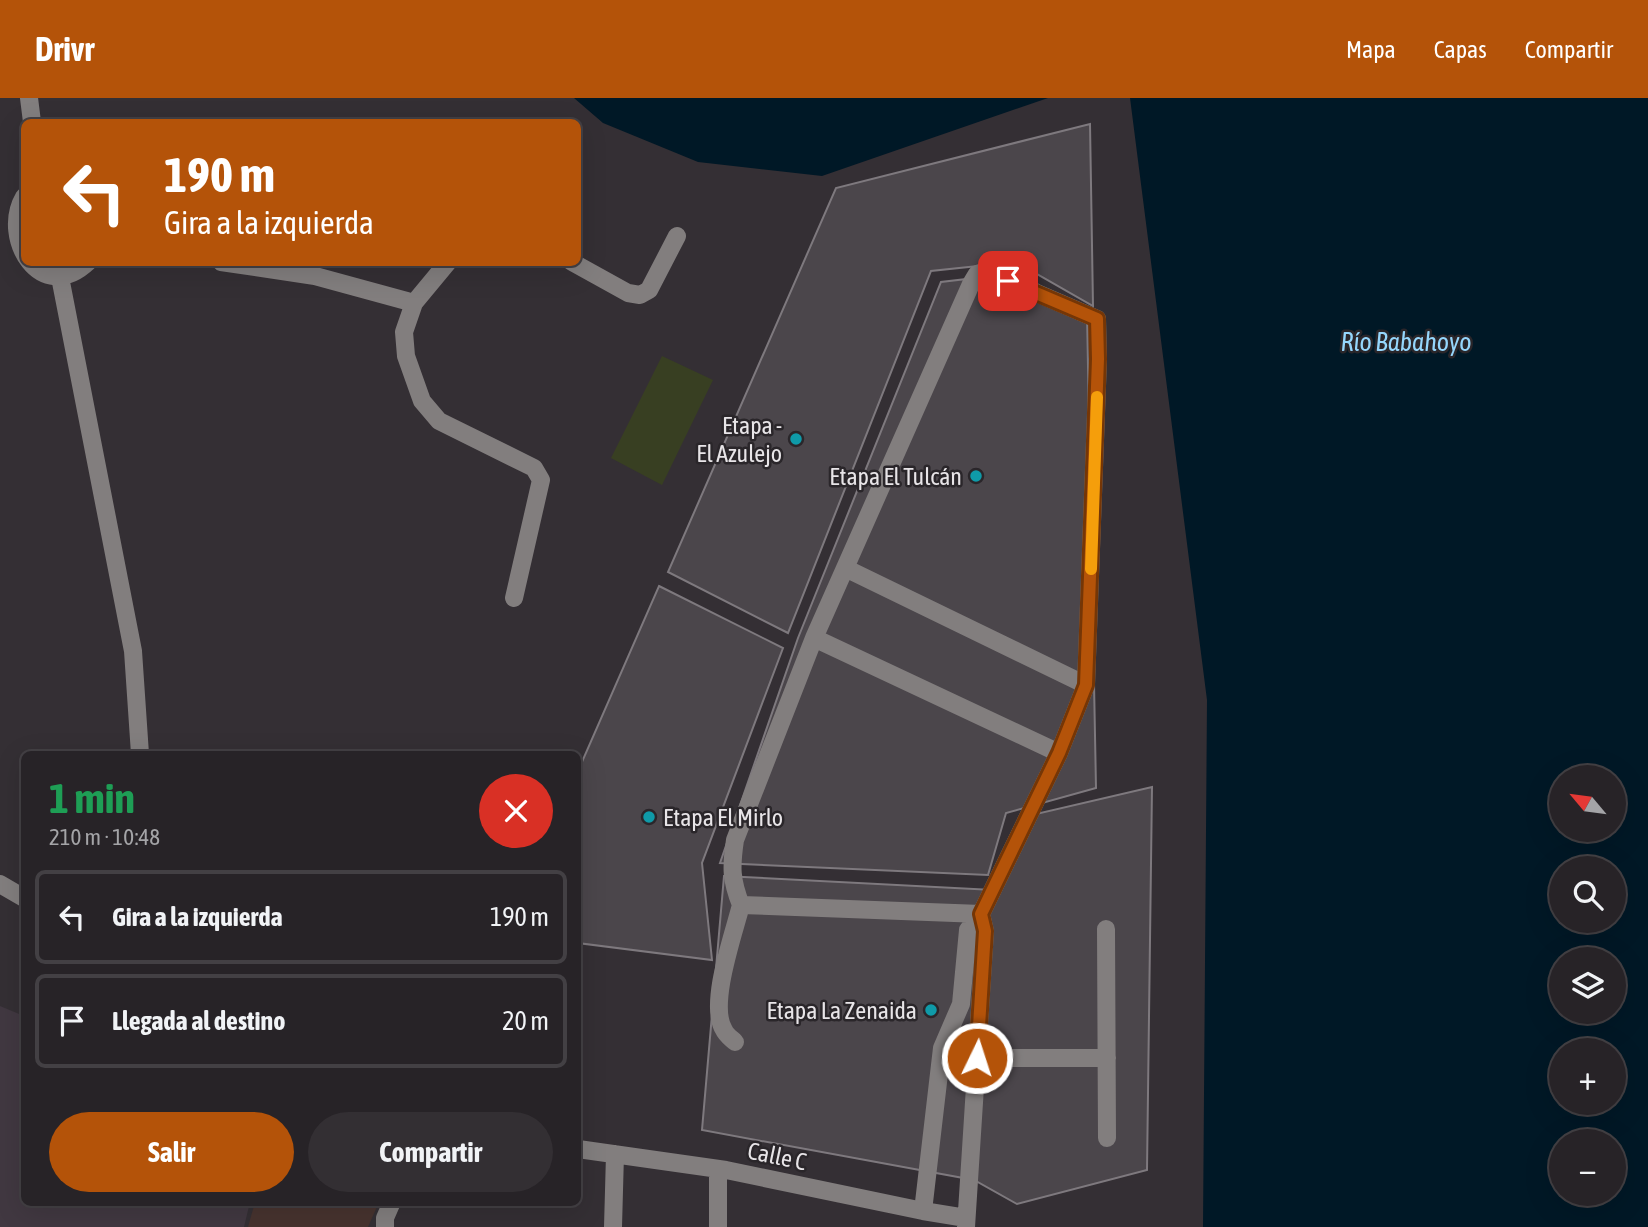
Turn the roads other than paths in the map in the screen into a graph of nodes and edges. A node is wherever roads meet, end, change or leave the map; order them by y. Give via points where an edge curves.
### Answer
1 (29, 98) edge
2 (32, 119) edge
3 (13, 207) edge
4 (677, 236) dead end
5 (21, 265) edge
6 (24, 266) edge
7 (83, 266) edge
8 (249, 266) edge
9 (445, 266) edge
10 (579, 266) edge
11 (60, 277) junction
12 (414, 303) junction
13 (845, 568) junction
14 (514, 598) dead end
15 (814, 638) junction
16 (1086, 685) junction
17 (140, 751) edge
18 (1059, 753) junction
19 (0, 884) edge
20 (21, 896) edge
21 (741, 905) junction
22 (981, 914) junction
23 (1106, 929) dead end
24 (735, 1042) dead end
25 (977, 1058) junction
26 (1107, 1058) junction
27 (1107, 1138) dead end
28 (581, 1149) edge
29 (615, 1154) junction
30 (718, 1169) junction
31 (390, 1206) edge
32 (923, 1211) junction
33 (966, 1222) edge
34 (385, 1227) edge
35 (613, 1227) edge
36 (718, 1227) edge

1 - 2 street
3 - 5 street via 10,238 15,261
4 - 10 street via 649,290 640,295
6 - 11 street
7 - 11 street
8 - 12 street via 315,276
9 - 12 street
11 - 17 street via 133,651
12 - 14 street via 404,332 406,356 422,401 439,421 534,468 541,481
13 - 15 street
13 - 16 street
13 - 16 street via 977,274 986,271 1097,319
15 - 18 street
15 - 21 street via 735,840 730,868
16 - 18 street
18 - 22 street
19 - 20 street
21 - 22 street
21 - 24 street via 721,979 719,1011 723,1030
22 - 25 street via 985,931
22 - 32 street via 968,930 961,1004 942,1048
23 - 26 street
25 - 26 street
25 - 33 street
26 - 27 street
28 - 29 street, Calle C
29 - 30 street, Calle C
29 - 35 street
30 - 32 street, Calle C
30 - 36 street
31 - 34 street
32 - 33 street, Calle C

